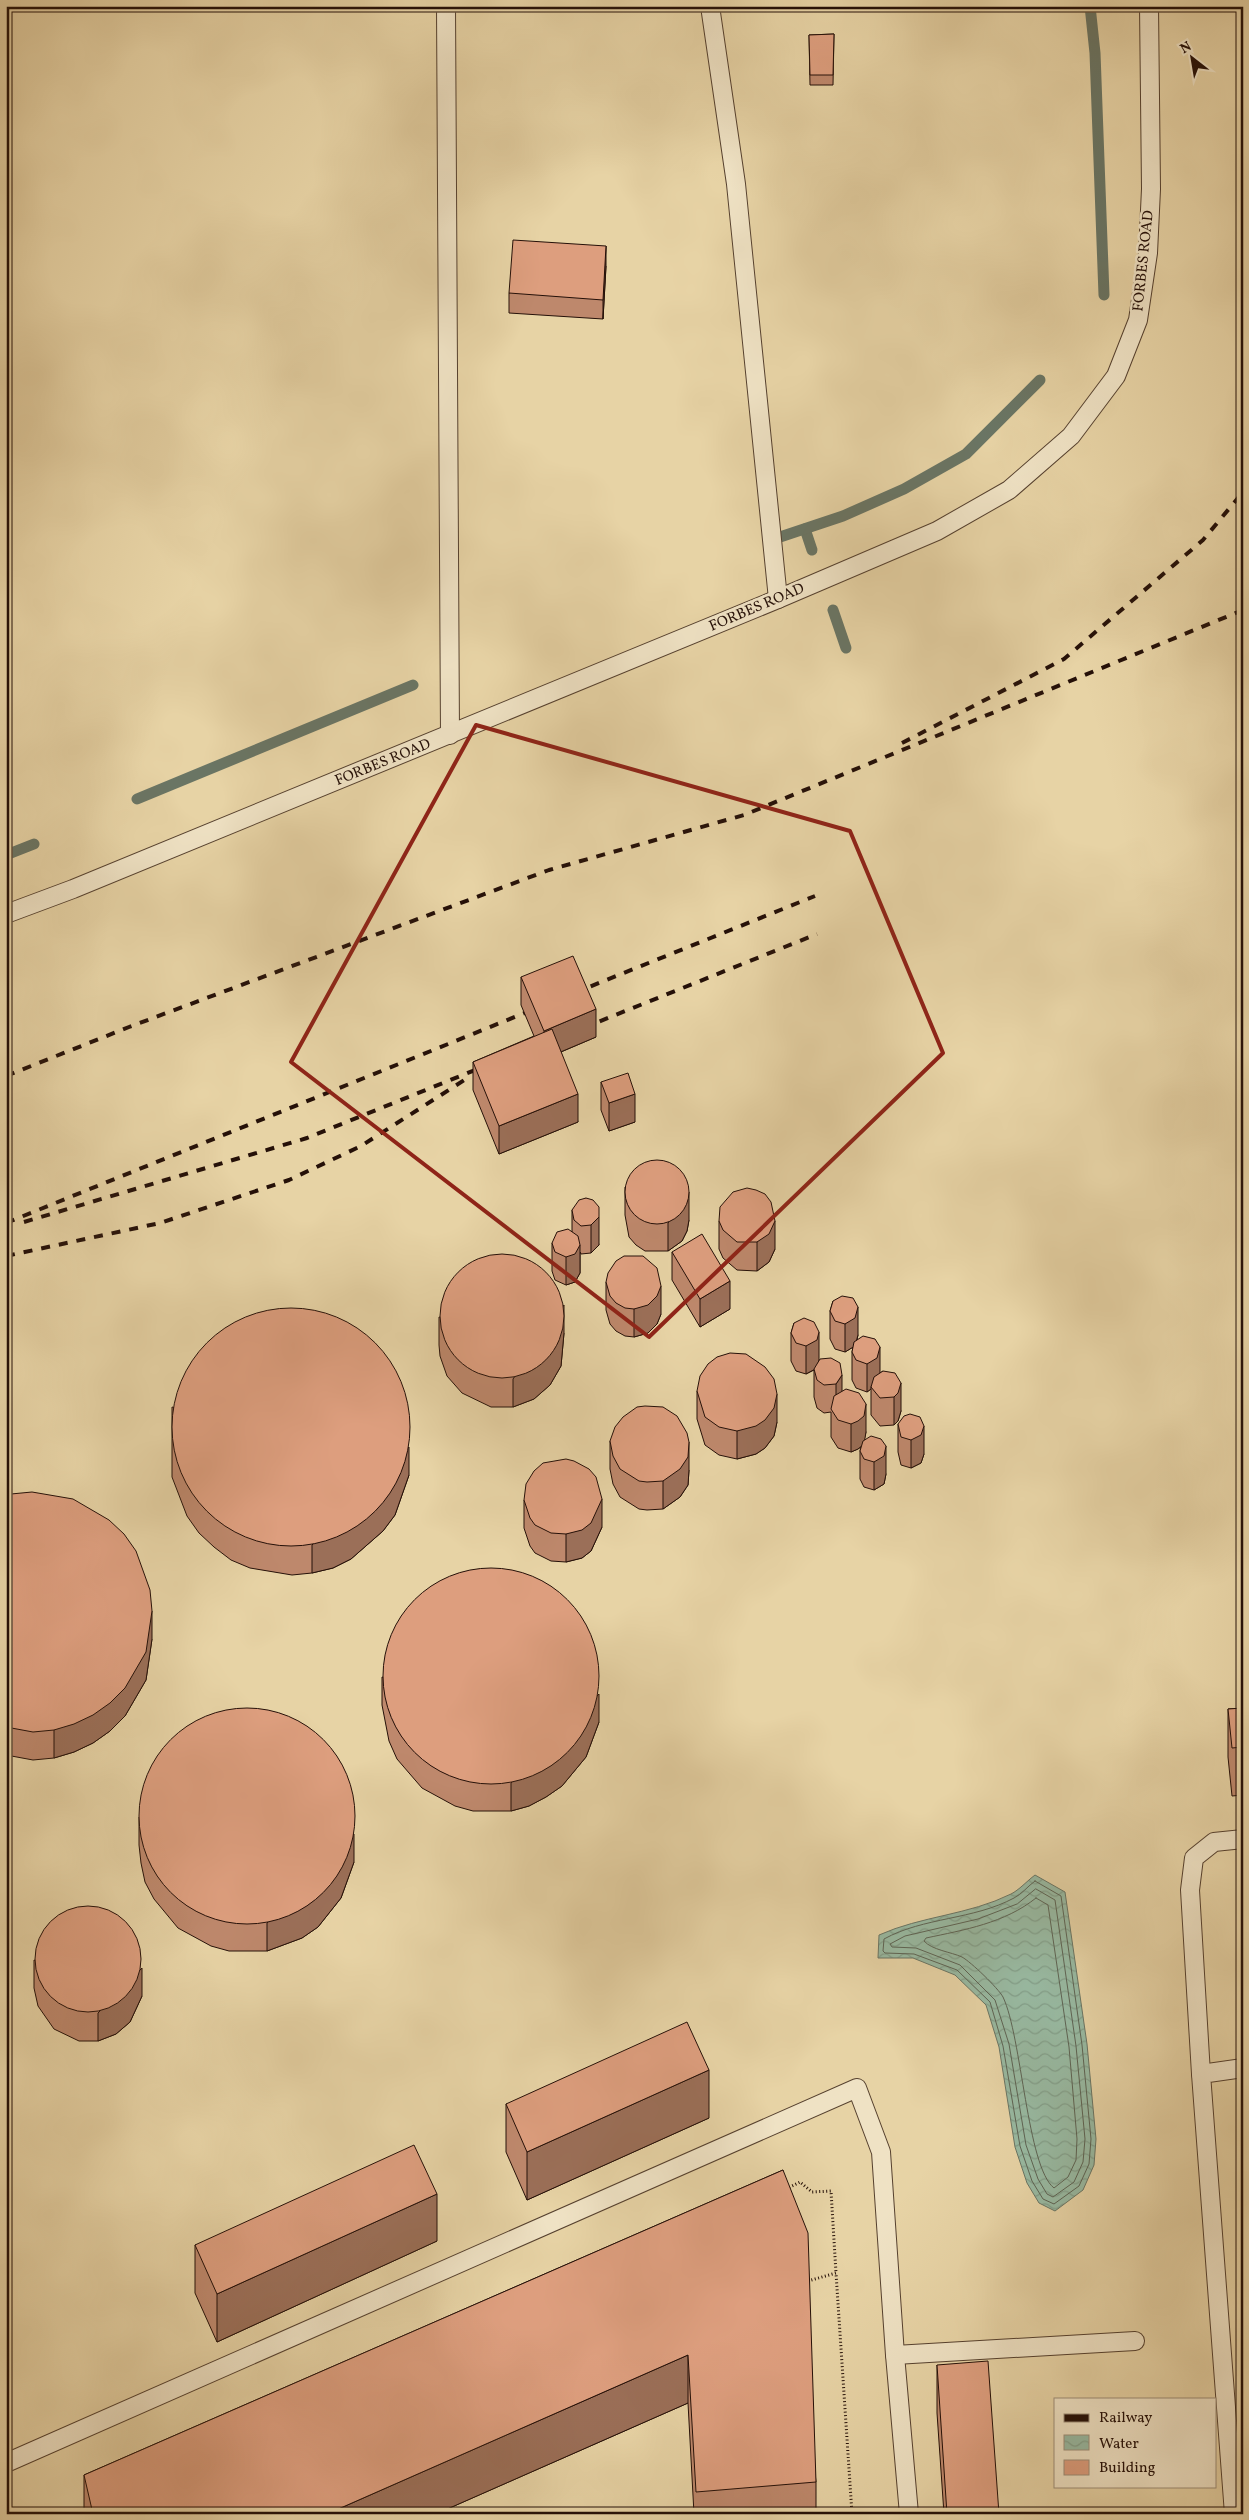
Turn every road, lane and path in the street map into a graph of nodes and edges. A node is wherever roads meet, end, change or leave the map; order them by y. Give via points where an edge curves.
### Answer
1 (446, 6) edge
2 (710, 6) edge
3 (1149, 6) edge
4 (778, 599) junction
5 (450, 735) junction
6 (6, 914) edge
7 (1243, 1839) edge
8 (1243, 2068) edge
9 (1202, 2074) junction
10 (782, 2191) edge
11 (836, 2273) junction
12 (808, 2281) edge
13 (1135, 2340) dead end
14 (895, 2356) junction
15 (6, 2463) edge
16 (852, 2514) edge
17 (909, 2514) edge
18 (1234, 2514) edge

1 - 5 lane
2 - 4 lane via 736,184
3 - 4 lane, FORBES ROAD via 1151,189 1148,253 1138,320 1116,376 1071,436 1009,490 938,531
4 - 5 lane, FORBES ROAD
5 - 6 lane, FORBES ROAD
7 - 9 lane via 1214,1842 1194,1858 1190,1890
8 - 9 lane
9 - 18 lane
10 - 11 path via 800,2182 812,2192 831,2191
11 - 12 path
11 - 16 path
13 - 14 lane
14 - 15 lane via 881,2152 857,2088
14 - 17 lane

